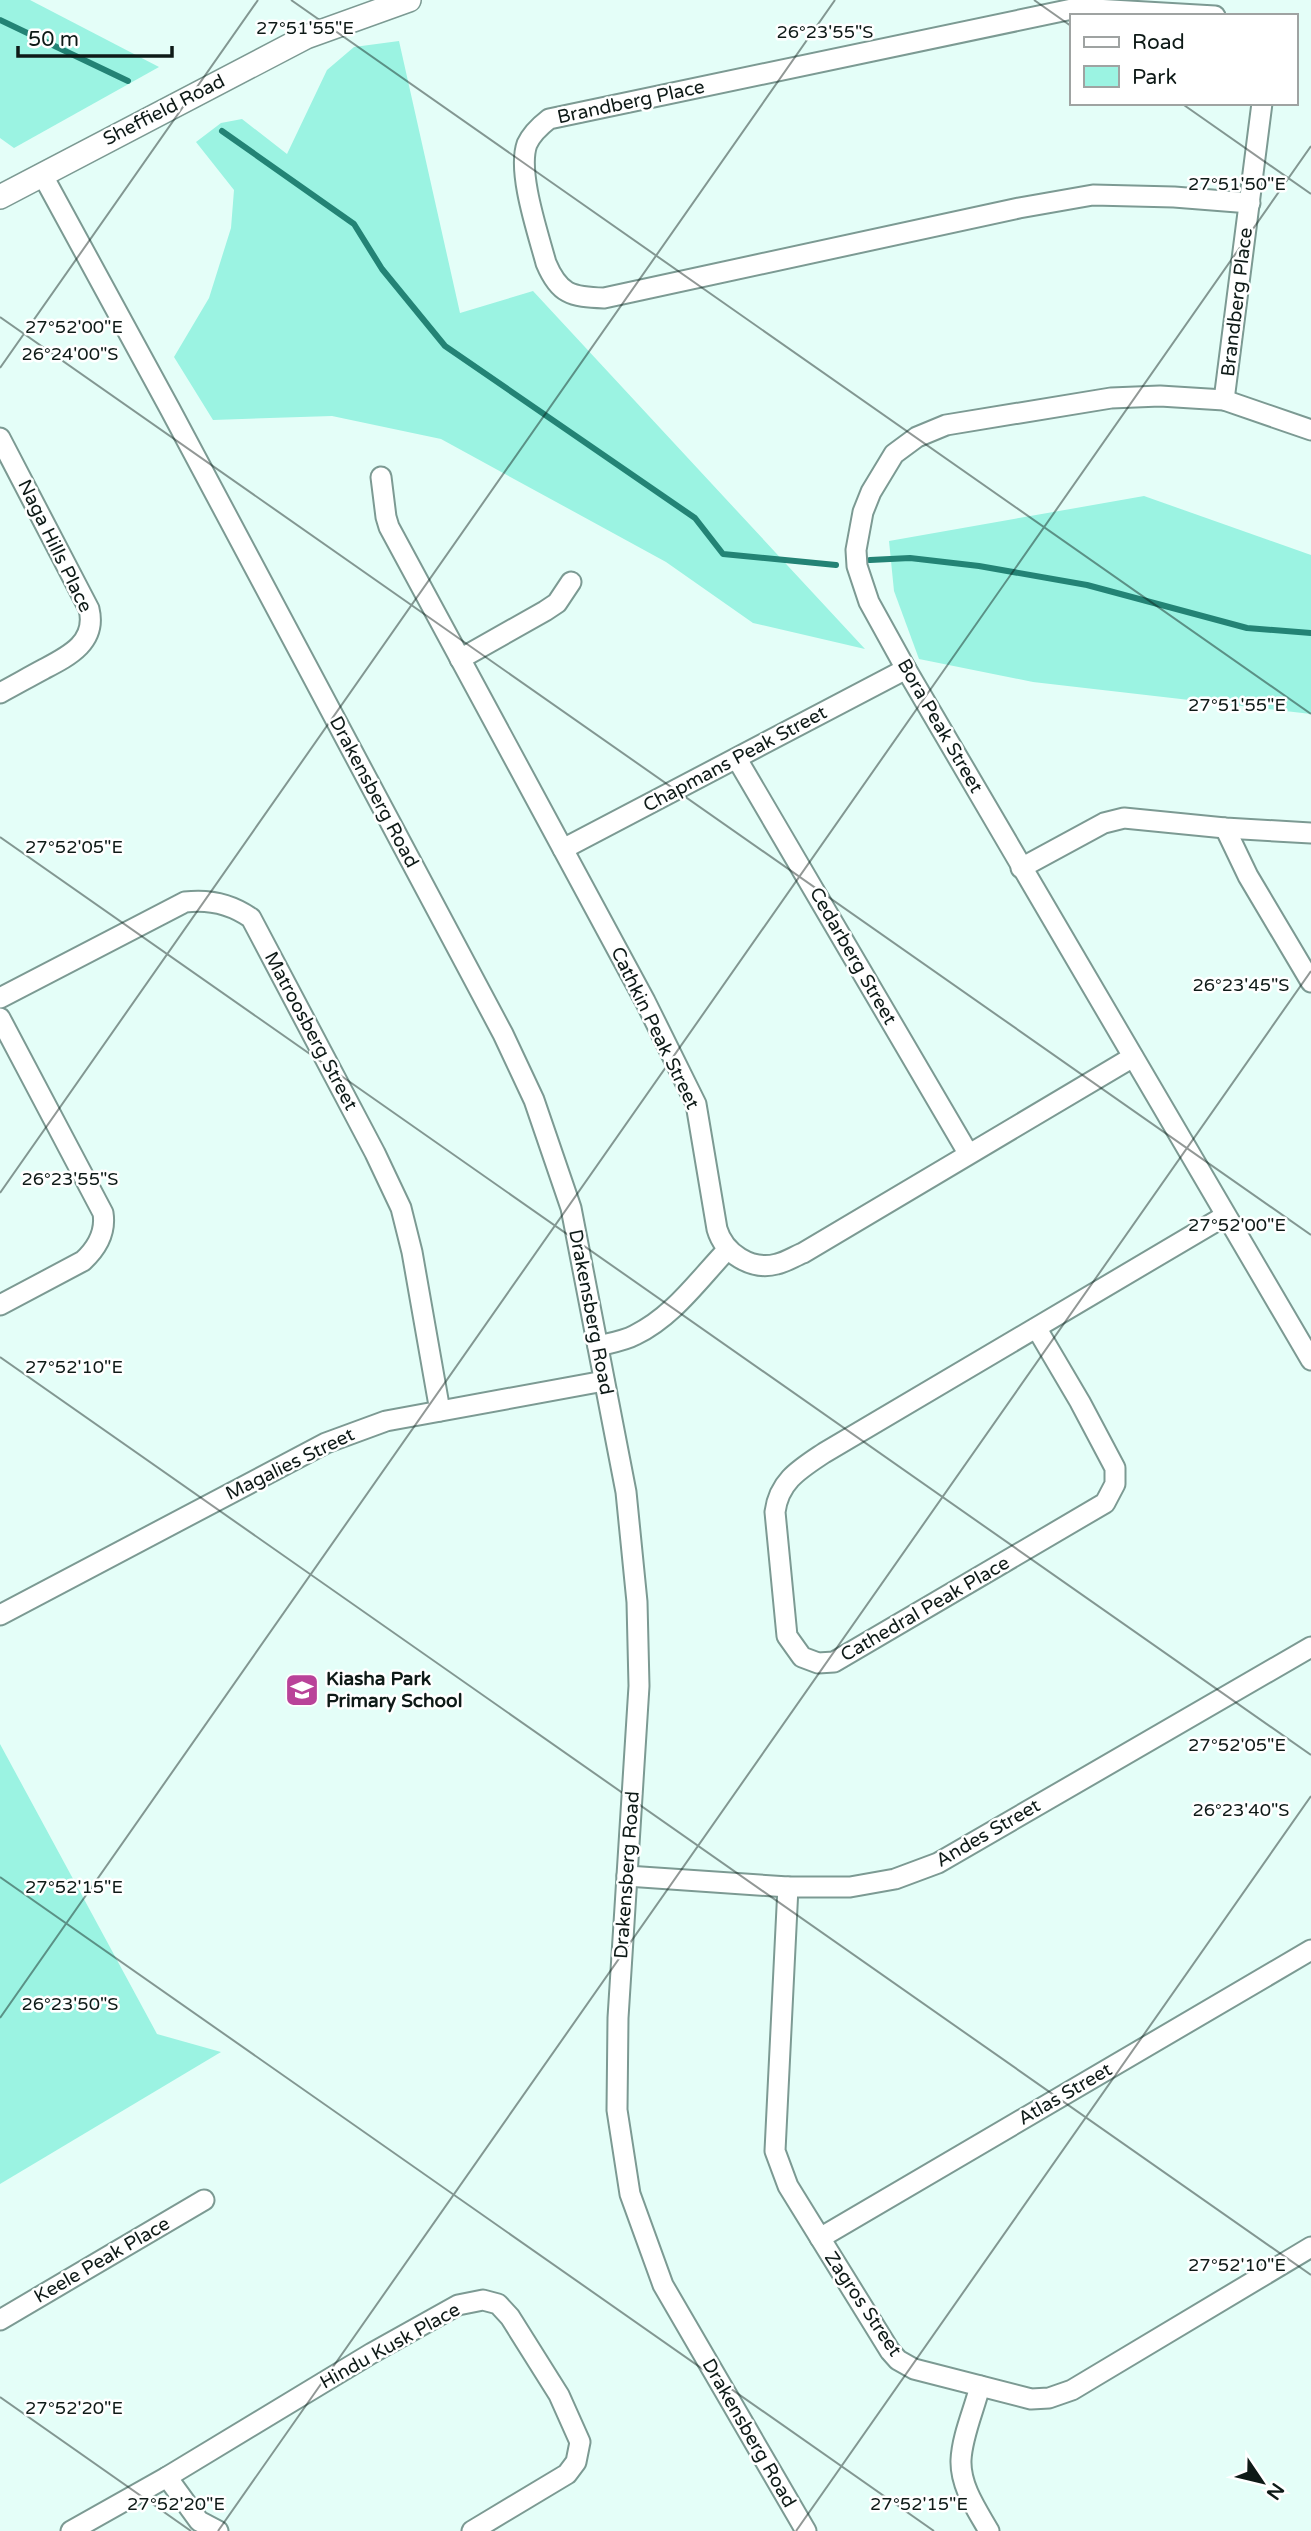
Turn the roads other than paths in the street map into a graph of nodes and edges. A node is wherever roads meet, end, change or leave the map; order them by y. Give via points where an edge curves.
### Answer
1 (409, 0) edge
2 (1180, 14) edge
3 (1262, 105) edge
4 (42, 174) junction
5 (0, 197) edge
6 (1250, 203) junction
7 (1224, 400) junction
8 (1311, 430) edge
9 (0, 439) edge
10 (381, 477) dead end
11 (571, 582) dead end
12 (460, 659) junction
13 (906, 669) junction
14 (0, 693) edge
15 (737, 759) junction
16 (1225, 828) junction
17 (1311, 833) edge
18 (563, 849) junction
19 (1021, 868) junction
20 (1311, 982) edge
21 (0, 998) edge
22 (0, 1018) edge
23 (1133, 1057) junction
24 (968, 1153) junction
25 (1225, 1216) junction
26 (728, 1249) junction
27 (0, 1306) edge
28 (1037, 1329) junction
29 (598, 1346) junction
30 (1311, 1360) edge
31 (604, 1381) junction
32 (440, 1411) junction
33 (0, 1615) edge
34 (1311, 1647) edge
35 (627, 1877) junction
36 (788, 1887) junction
37 (1311, 1950) edge
38 (204, 2200) dead end
39 (820, 2238) junction
40 (1311, 2247) edge
41 (0, 2320) edge
42 (980, 2386) junction
43 (167, 2477) junction
44 (71, 2531) edge
45 (218, 2531) edge
46 (472, 2531) edge
47 (806, 2531) edge
48 (989, 2531) edge

1 - 4 street, Sheffield Road via 306,37
2 - 6 street, Brandberg Place via 1077,8 549,119 528,141 524,155 524,174 545,263 557,285 579,298 604,298 1093,195
3 - 6 street, Brandberg Place
4 - 5 street, Sheffield Road
4 - 29 street, Drakensberg Road via 509,1045 534,1100 571,1208
6 - 7 street, Brandberg Place
7 - 8 street, Bora Peak Street
7 - 13 street, Bora Peak Street via 1111,398 946,425 917,437 894,454 863,512 856,550 869,601
9 - 14 street, Naga Hills Place via 91,618 88,634 75,652
10 - 12 street, Cathkin Peak Street via 389,527
11 - 12 street via 545,611
12 - 18 street, Cathkin Peak Street
13 - 15 street, Chapmans Peak Street
13 - 19 street, Bora Peak Street
15 - 18 street, Chapmans Peak Street
15 - 24 street, Cedarberg Street
16 - 17 street
16 - 19 street via 1124,818 1104,823
16 - 20 street
18 - 26 street, Cathkin Peak Street via 696,1104 717,1229
19 - 23 street, Bora Peak Street
21 - 32 street, Matroosberg Street via 185,902 211,901 251,918 401,1208
22 - 27 street via 104,1221 93,1251 83,1261
23 - 24 street
23 - 25 street, Bora Peak Street
24 - 26 street via 778,1264 749,1262
25 - 28 street, Cathedral Peak Place
25 - 30 street, Bora Peak Street
26 - 29 street via 660,1319 634,1336
28 - 28 street, Cathedral Peak Place via 790,1477 777,1498 775,1512 787,1636 802,1657 818,1664 834,1661 1105,1503 1115,1484 1115,1468
29 - 31 street, Drakensberg Road
31 - 32 street, Magalies Street
31 - 35 street, Drakensberg Road via 626,1492 637,1602 639,1686
32 - 33 street, Magalies Street via 386,1421 326,1443
34 - 36 street, Andes Street via 938,1863 872,1884
35 - 36 street, Andes Street
35 - 47 street, Drakensberg Road via 617,2110 630,2194 663,2285
36 - 39 street, Zagros Street via 775,2151 788,2186
37 - 39 street, Atlas Street
38 - 41 street, Keele Peak Place
39 - 42 street, Zagros Street via 898,2360 914,2369
40 - 42 street, Zagros Street via 1059,2395 1031,2399
42 - 48 street via 961,2470 971,2501
43 - 44 street, Hindu Kusk Place
43 - 45 street via 190,2512
43 - 46 street, Hindu Kusk Place via 372,2353 458,2305 483,2300 498,2304 510,2318 559,2395 580,2442 568,2474

